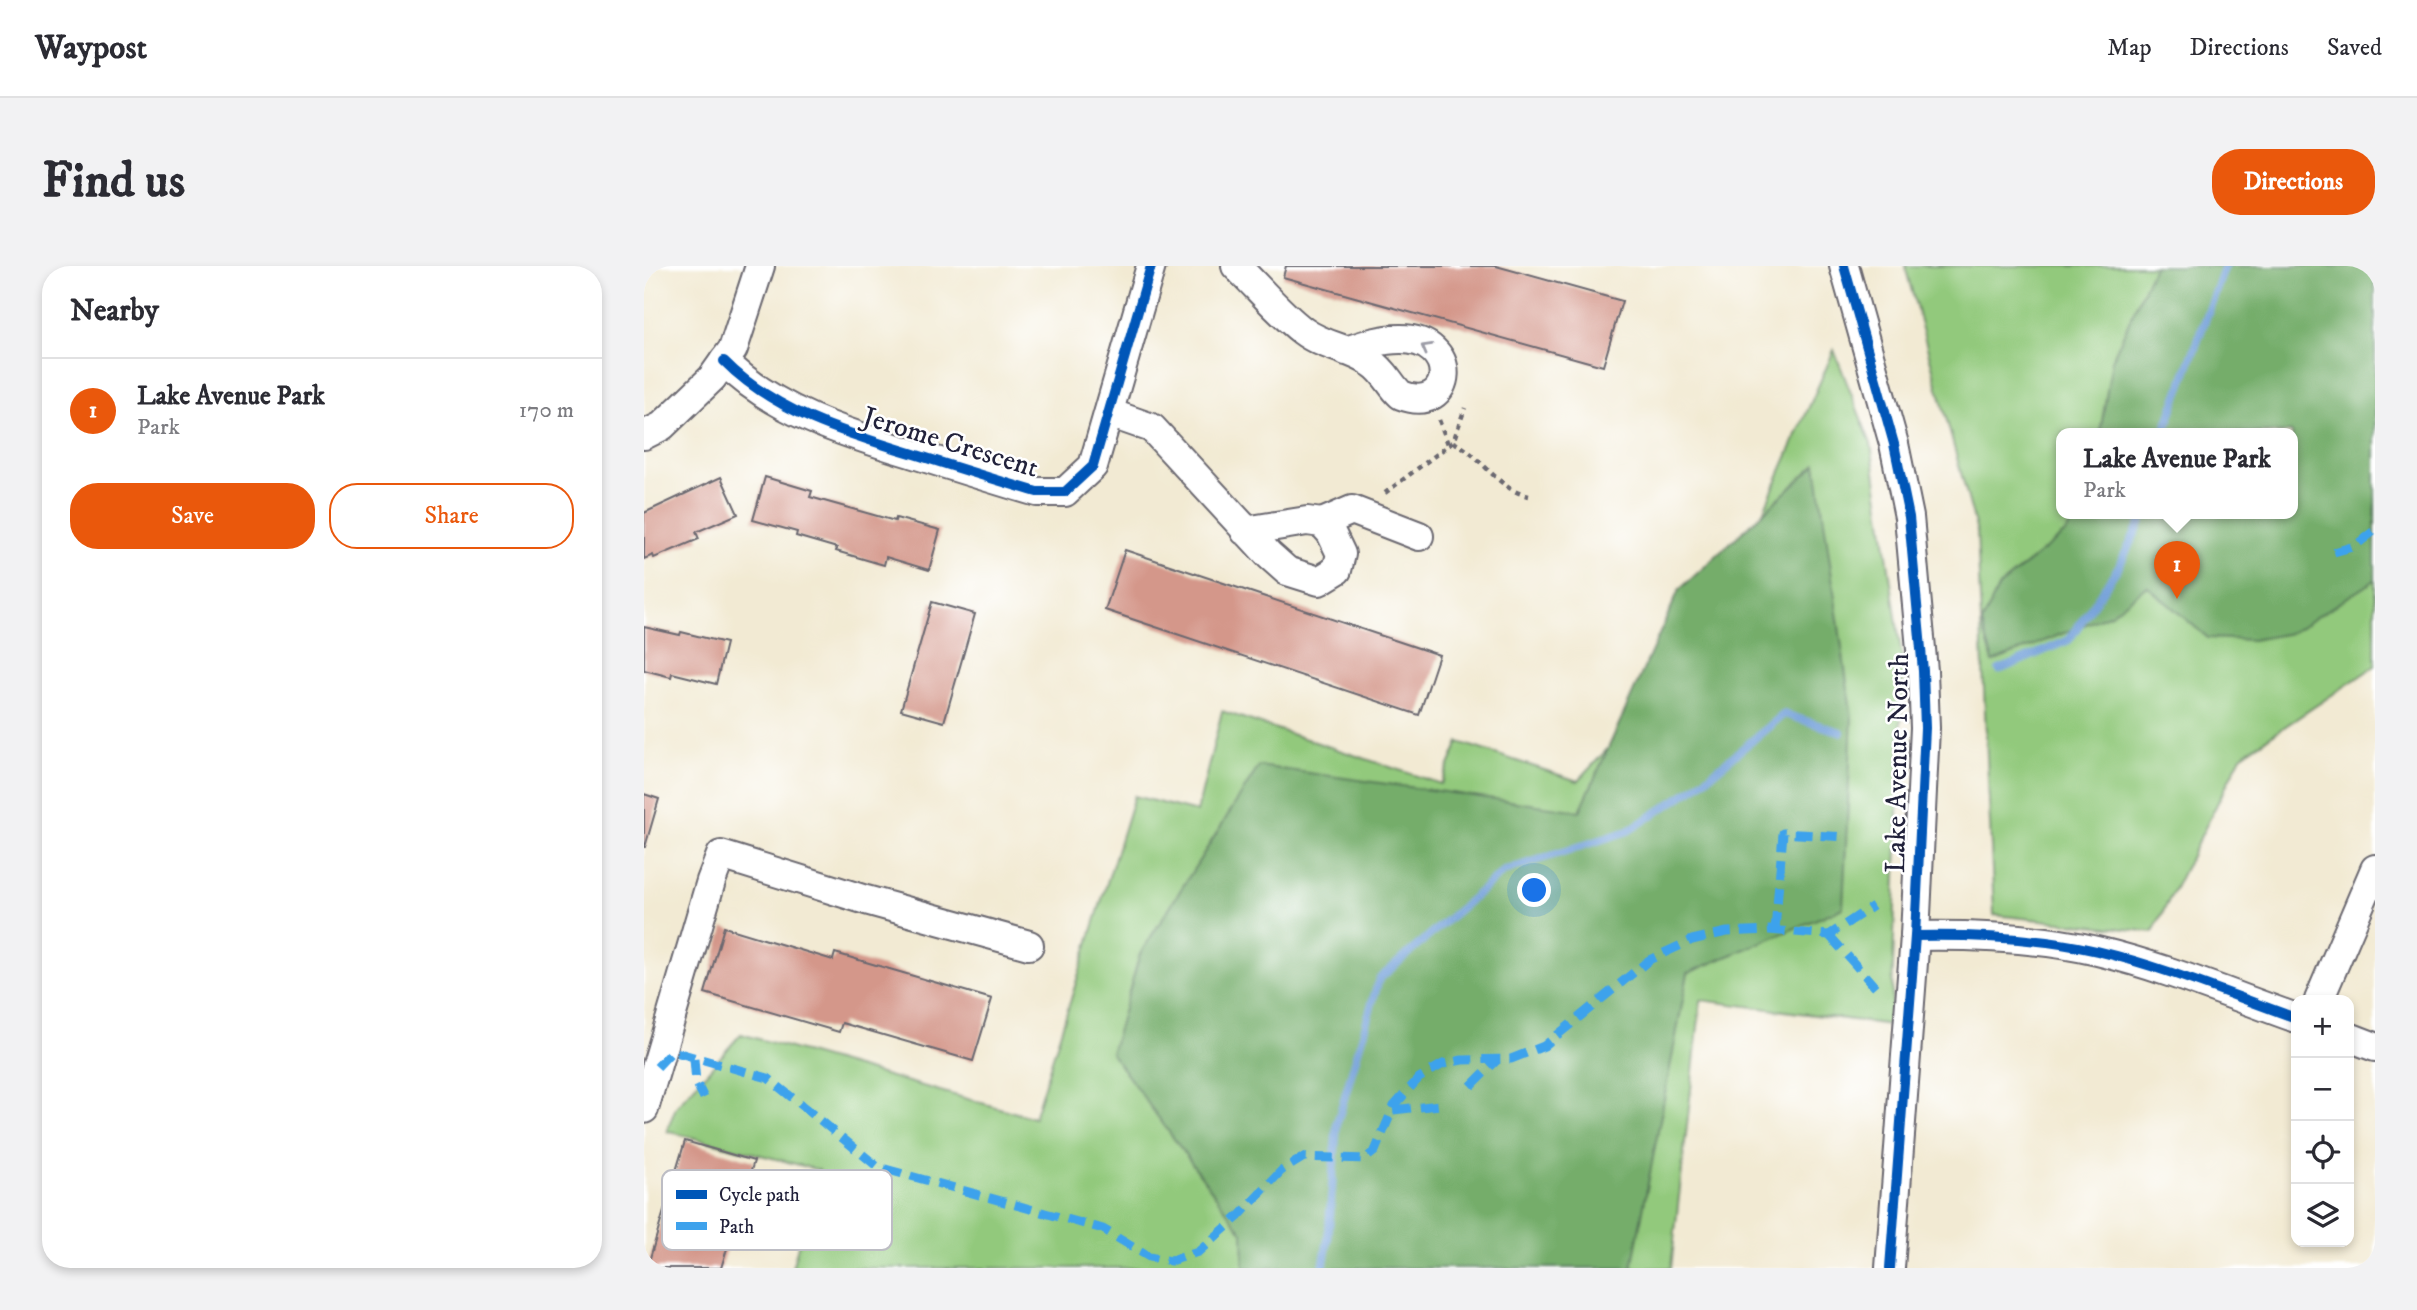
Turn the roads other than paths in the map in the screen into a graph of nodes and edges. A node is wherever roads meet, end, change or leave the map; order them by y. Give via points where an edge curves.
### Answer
1 (760, 266) edge
2 (1151, 266) edge
3 (1236, 266) edge
4 (1844, 266) edge
5 (1346, 351) dead end
6 (724, 361) junction
7 (1109, 413) junction
8 (644, 435) edge
9 (1322, 523) junction
10 (1245, 531) junction
11 (1419, 536) dead end
12 (2375, 869) edge
13 (1915, 936) junction
14 (1029, 945) dead end
15 (2321, 995) edge
16 (2291, 1016) edge
17 (2354, 1039) edge
18 (2375, 1047) edge
19 (650, 1065) edge
20 (644, 1109) edge
21 (1890, 1268) edge

1 - 6 street via 733,349
2 - 7 street, Jerome Crescent
3 - 5 street via 1301,330
4 - 13 street, Lake Avenue North via 1894,444 1909,517 1925,728
6 - 7 street, Jerome Crescent via 759,390 830,428 1037,492 1065,492 1093,466
6 - 8 street via 662,426
7 - 10 street via 1152,428
9 - 10 street via 1307,521
9 - 10 street via 1340,554 1337,570 1319,581 1287,571
9 - 11 street via 1352,510
12 - 15 street
13 - 16 street via 1972,936 2095,950
13 - 21 street, Lake Avenue North
14 - 19 street via 721,855
17 - 18 street
19 - 20 street

